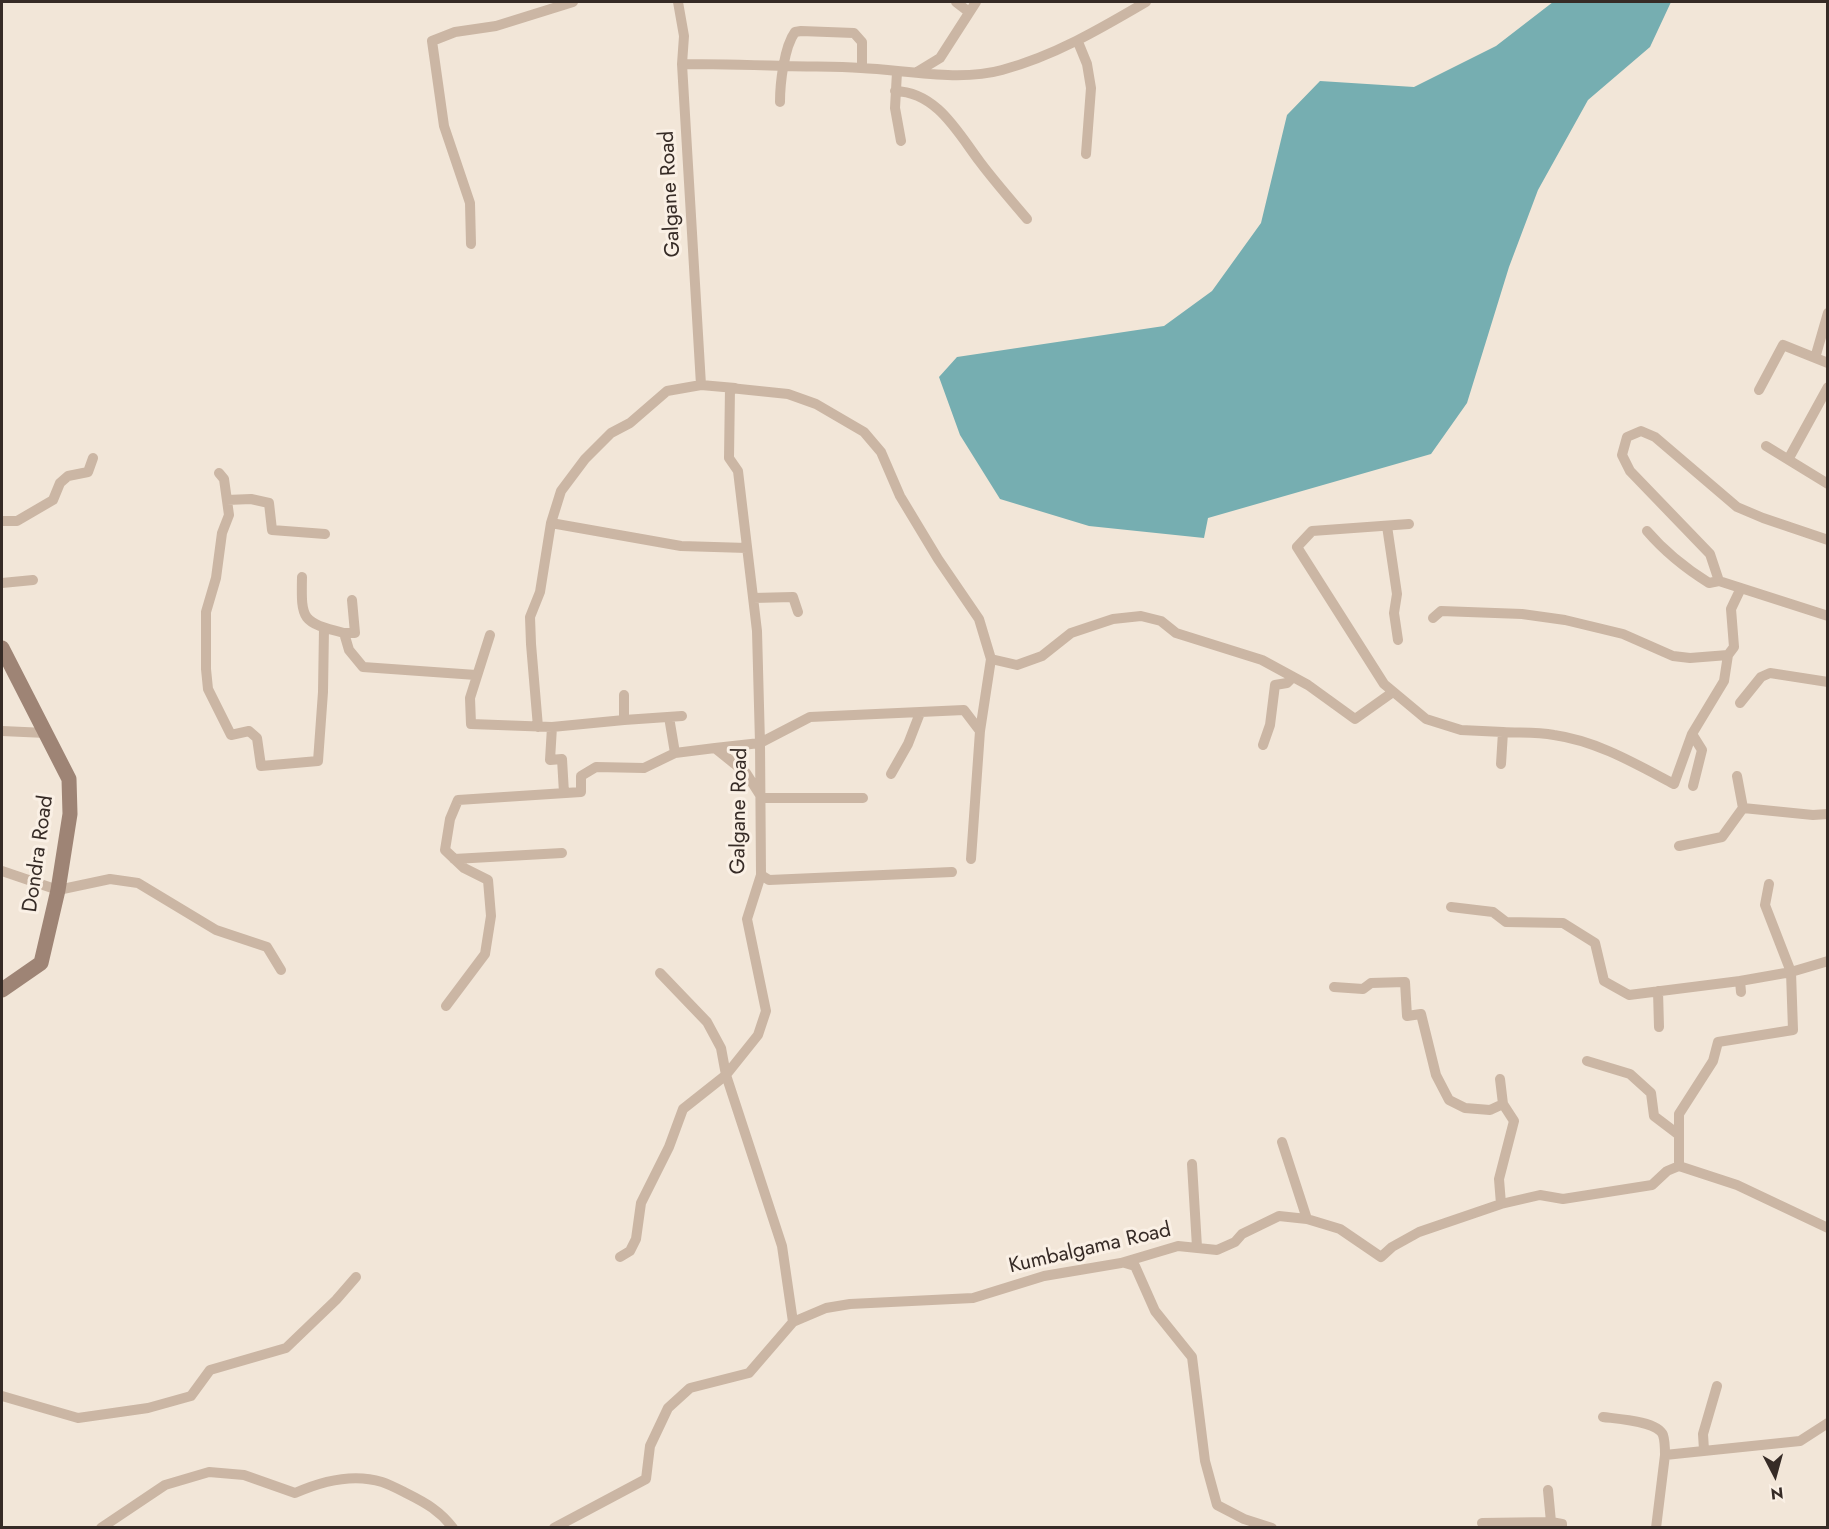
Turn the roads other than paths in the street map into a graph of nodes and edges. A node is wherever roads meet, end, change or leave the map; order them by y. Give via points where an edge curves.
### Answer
1 (573, 2) edge
2 (678, 2) edge
3 (956, 2) edge
4 (976, 2) edge
5 (1146, 2) edge
6 (969, 12) junction
7 (1078, 42) junction
8 (682, 64) junction
9 (785, 66) junction
10 (862, 68) junction
11 (897, 72) junction
12 (917, 72) junction
13 (896, 91) junction
14 (780, 102) dead end
15 (901, 141) dead end
16 (1086, 154) dead end
17 (1027, 219) dead end
18 (471, 244) dead end
19 (1827, 314) edge
20 (1815, 358) junction
21 (1827, 363) edge
22 (700, 385) junction
23 (1827, 387) edge
24 (730, 388) junction
25 (1760, 390) dead end
26 (842, 420) dead end
27 (1766, 446) dead end
28 (93, 458) dead end
29 (1789, 458) junction
30 (219, 473) dead end
31 (1827, 484) edge
32 (227, 500) junction
33 (2, 521) edge
34 (551, 523) junction
35 (1409, 524) dead end
36 (1387, 526) junction
37 (1647, 531) dead end
38 (325, 534) dead end
39 (1827, 540) edge
40 (747, 548) junction
41 (302, 577) dead end
42 (33, 580) dead end
43 (1719, 581) junction
44 (2, 583) edge
45 (1741, 588) junction
46 (753, 598) junction
47 (352, 600) dead end
48 (798, 612) dead end
49 (1827, 616) edge
50 (1433, 618) dead end
51 (324, 628) junction
52 (344, 633) junction
53 (490, 635) dead end
54 (1398, 640) dead end
55 (2, 648) edge
56 (1728, 655) junction
57 (991, 658) junction
58 (476, 675) junction
59 (1293, 677) junction
60 (1827, 682) edge
61 (1393, 692) junction
62 (624, 695) dead end
63 (1740, 703) dead end
64 (920, 713) junction
65 (682, 716) dead end
66 (669, 717) junction
67 (624, 720) junction
68 (538, 727) junction
69 (552, 727) junction
70 (2, 731) edge
71 (980, 731) junction
72 (1503, 732) junction
73 (46, 733) junction
74 (1692, 734) junction
75 (760, 743) junction
76 (1263, 745) dead end
77 (715, 748) junction
78 (675, 753) junction
79 (1501, 764) dead end
80 (891, 774) dead end
81 (1737, 776) dead end
82 (1693, 786) dead end
83 (564, 793) junction
84 (762, 798) junction
85 (863, 798) dead end
86 (1743, 807) junction
87 (1827, 814) edge
88 (1679, 846) dead end
89 (562, 853) dead end
90 (971, 858) dead end
91 (454, 859) junction
92 (2, 871) edge
93 (952, 872) dead end
94 (761, 875) junction
95 (1769, 884) dead end
96 (58, 890) junction
97 (1451, 907) dead end
98 (1827, 961) edge
99 (281, 970) dead end
100 (1791, 972) junction
101 (660, 973) dead end
102 (1334, 987) dead end
103 (2, 990) edge
104 (1658, 991) junction
105 (446, 1006) dead end
106 (1659, 1028) dead end
107 (1587, 1061) dead end
108 (726, 1075) junction
109 (1500, 1079) dead end
110 (1503, 1104) junction
111 (1679, 1135) junction
112 (1282, 1142) dead end
113 (1192, 1164) dead end
114 (1679, 1167) junction
115 (1501, 1204) junction
116 (1307, 1219) junction
117 (1827, 1228) edge
118 (1197, 1247) junction
119 (620, 1257) dead end
120 (1121, 1263) junction
121 (356, 1277) dead end
122 (793, 1322) junction
123 (1717, 1386) dead end
124 (2, 1396) edge
125 (1604, 1417) dead end
126 (1827, 1422) edge
127 (1704, 1450) junction
128 (1665, 1455) junction
129 (1548, 1490) dead end
130 (1551, 1522) junction
131 (1482, 1523) dead end
132 (101, 1527) edge
133 (453, 1527) edge
134 (555, 1527) edge
135 (1272, 1527) edge
136 (1562, 1527) edge
137 (1656, 1527) edge

1 - 18 street via 432,41 444,126 470,204
2 - 8 street, Galgane Road via 684,36
3 - 6 street
4 - 6 street
5 - 7 street
6 - 12 street via 940,58
7 - 12 street via 1001,71 964,75
7 - 16 street via 1091,88
8 - 9 street
8 - 22 street, Galgane Road
9 - 10 street
9 - 10 street via 790,39 801,31 854,33 862,42
9 - 14 street via 780,76
10 - 11 street
11 - 12 street
11 - 13 street
13 - 15 street
13 - 17 street via 919,95 955,126
19 - 20 street
20 - 21 street
20 - 25 street via 1783,345
22 - 24 street
22 - 34 street via 667,391 630,423 611,433 561,491
23 - 29 street
24 - 26 street via 792,395
24 - 40 street, Galgane Road via 729,458 738,471
24 - 57 street via 788,394 816,404 864,432 881,452 900,496 979,619
27 - 29 street
28 - 33 street via 87,472 68,476 60,483 53,500 17,521
29 - 31 street
30 - 32 street via 224,479
32 - 38 street via 269,503 272,530
32 - 51 street via 229,515 206,612 208,689 231,735 249,731 257,738 261,766 318,761
34 - 40 street via 681,546
34 - 68 street via 540,592 530,617
35 - 36 street
36 - 54 street via 1397,594 1394,613
36 - 61 street via 1312,531 1297,547 1384,684
37 - 43 street via 1687,568 1709,583
39 - 43 street via 1737,507 1655,437 1641,431 1627,437 1622,455 1630,471 1710,554
40 - 46 street, Galgane Road
41 - 51 street via 301,608 313,625
42 - 44 street
43 - 45 street
45 - 49 street
45 - 56 street via 1731,609 1734,647
46 - 48 street via 793,597
46 - 75 street, Galgane Road
47 - 52 street via 355,633
50 - 56 street via 1441,611 1522,614 1623,634 1672,656
51 - 52 street
52 - 58 street via 349,650 363,667
53 - 58 street
55 - 73 street, Dondra Road
56 - 74 street via 1724,681
57 - 59 street via 1017,665 1042,656 1071,633 1113,619 1141,616 1161,621 1176,633 1262,660
57 - 71 street
58 - 68 street via 470,698 471,724
59 - 61 street via 1355,719
59 - 76 street via 1275,685
60 - 63 street via 1761,676
61 - 72 street via 1426,719 1461,730
62 - 67 street
64 - 71 street via 964,710
64 - 75 street via 810,717
64 - 80 street
65 - 66 street
66 - 67 street
66 - 78 street
67 - 69 street
68 - 69 street
69 - 83 street via 550,760 562,759
70 - 73 street
71 - 90 street
72 - 74 street via 1555,735 1596,746 1674,784
72 - 79 street
73 - 96 street, Dondra Road via 69,779 70,813
74 - 82 street via 1702,750
75 - 77 street
75 - 84 street, Galgane Road
77 - 78 street
77 - 84 street via 746,773
78 - 83 street via 645,768 596,767 581,776 581,792
81 - 86 street
83 - 91 street via 458,800 445,850
84 - 85 street
84 - 94 street, Galgane Road
86 - 87 street
86 - 88 street via 1722,837
89 - 91 street
91 - 105 street via 488,880 491,916 485,954
92 - 96 street
93 - 94 street via 769,880
94 - 108 street, Galgane Road via 747,919 766,1011 758,1035
95 - 100 street via 1765,905
96 - 99 street via 110,879 138,884 216,930 267,947
96 - 103 street, Dondra Road via 41,963
97 - 104 street via 1493,912 1506,922 1563,923 1595,943 1604,981 1629,995
98 - 100 street
100 - 104 street via 1741,986
100 - 111 street via 1793,1030 1718,1042 1713,1061 1679,1114
101 - 108 street via 706,1022 721,1048
102 - 110 street via 1363,989 1371,983 1406,982 1407,1016 1421,1014 1436,1075 1449,1100 1465,1108 1490,1110
104 - 106 street
107 - 111 street via 1629,1074 1651,1093 1653,1116
108 - 119 street, Galgane Road via 683,1109 641,1203 636,1239 630,1251
108 - 122 street via 782,1246
109 - 110 street
110 - 115 street via 1514,1121 1500,1179
111 - 114 street
112 - 116 street
113 - 118 street
114 - 115 street, Kumbalgama Road via 1667,1171 1652,1185 1563,1199 1540,1195
114 - 117 street via 1737,1185
115 - 116 street, Kumbalgama Road via 1419,1232 1381,1257 1340,1229
116 - 118 street, Kumbalgama Road via 1279,1216 1217,1250
118 - 120 street, Kumbalgama Road via 1178,1246
120 - 122 street, Kumbalgama Road via 1044,1276 973,1298 850,1304 826,1308
120 - 135 street via 1135,1266 1155,1311 1192,1357 1204,1461 1217,1505
121 - 124 street via 286,1348 210,1370 191,1396 148,1408 78,1418
122 - 134 street, Kumbalgama Road via 749,1373 690,1388 668,1408 650,1446 646,1479
123 - 127 street via 1703,1434
125 - 128 street via 1658,1428
126 - 127 street via 1800,1441
127 - 128 street
128 - 137 street
129 - 130 street
130 - 131 street
130 - 136 street
132 - 133 street via 165,1485 209,1472 244,1475 295,1493 320,1483 351,1478 382,1482 427,1503

